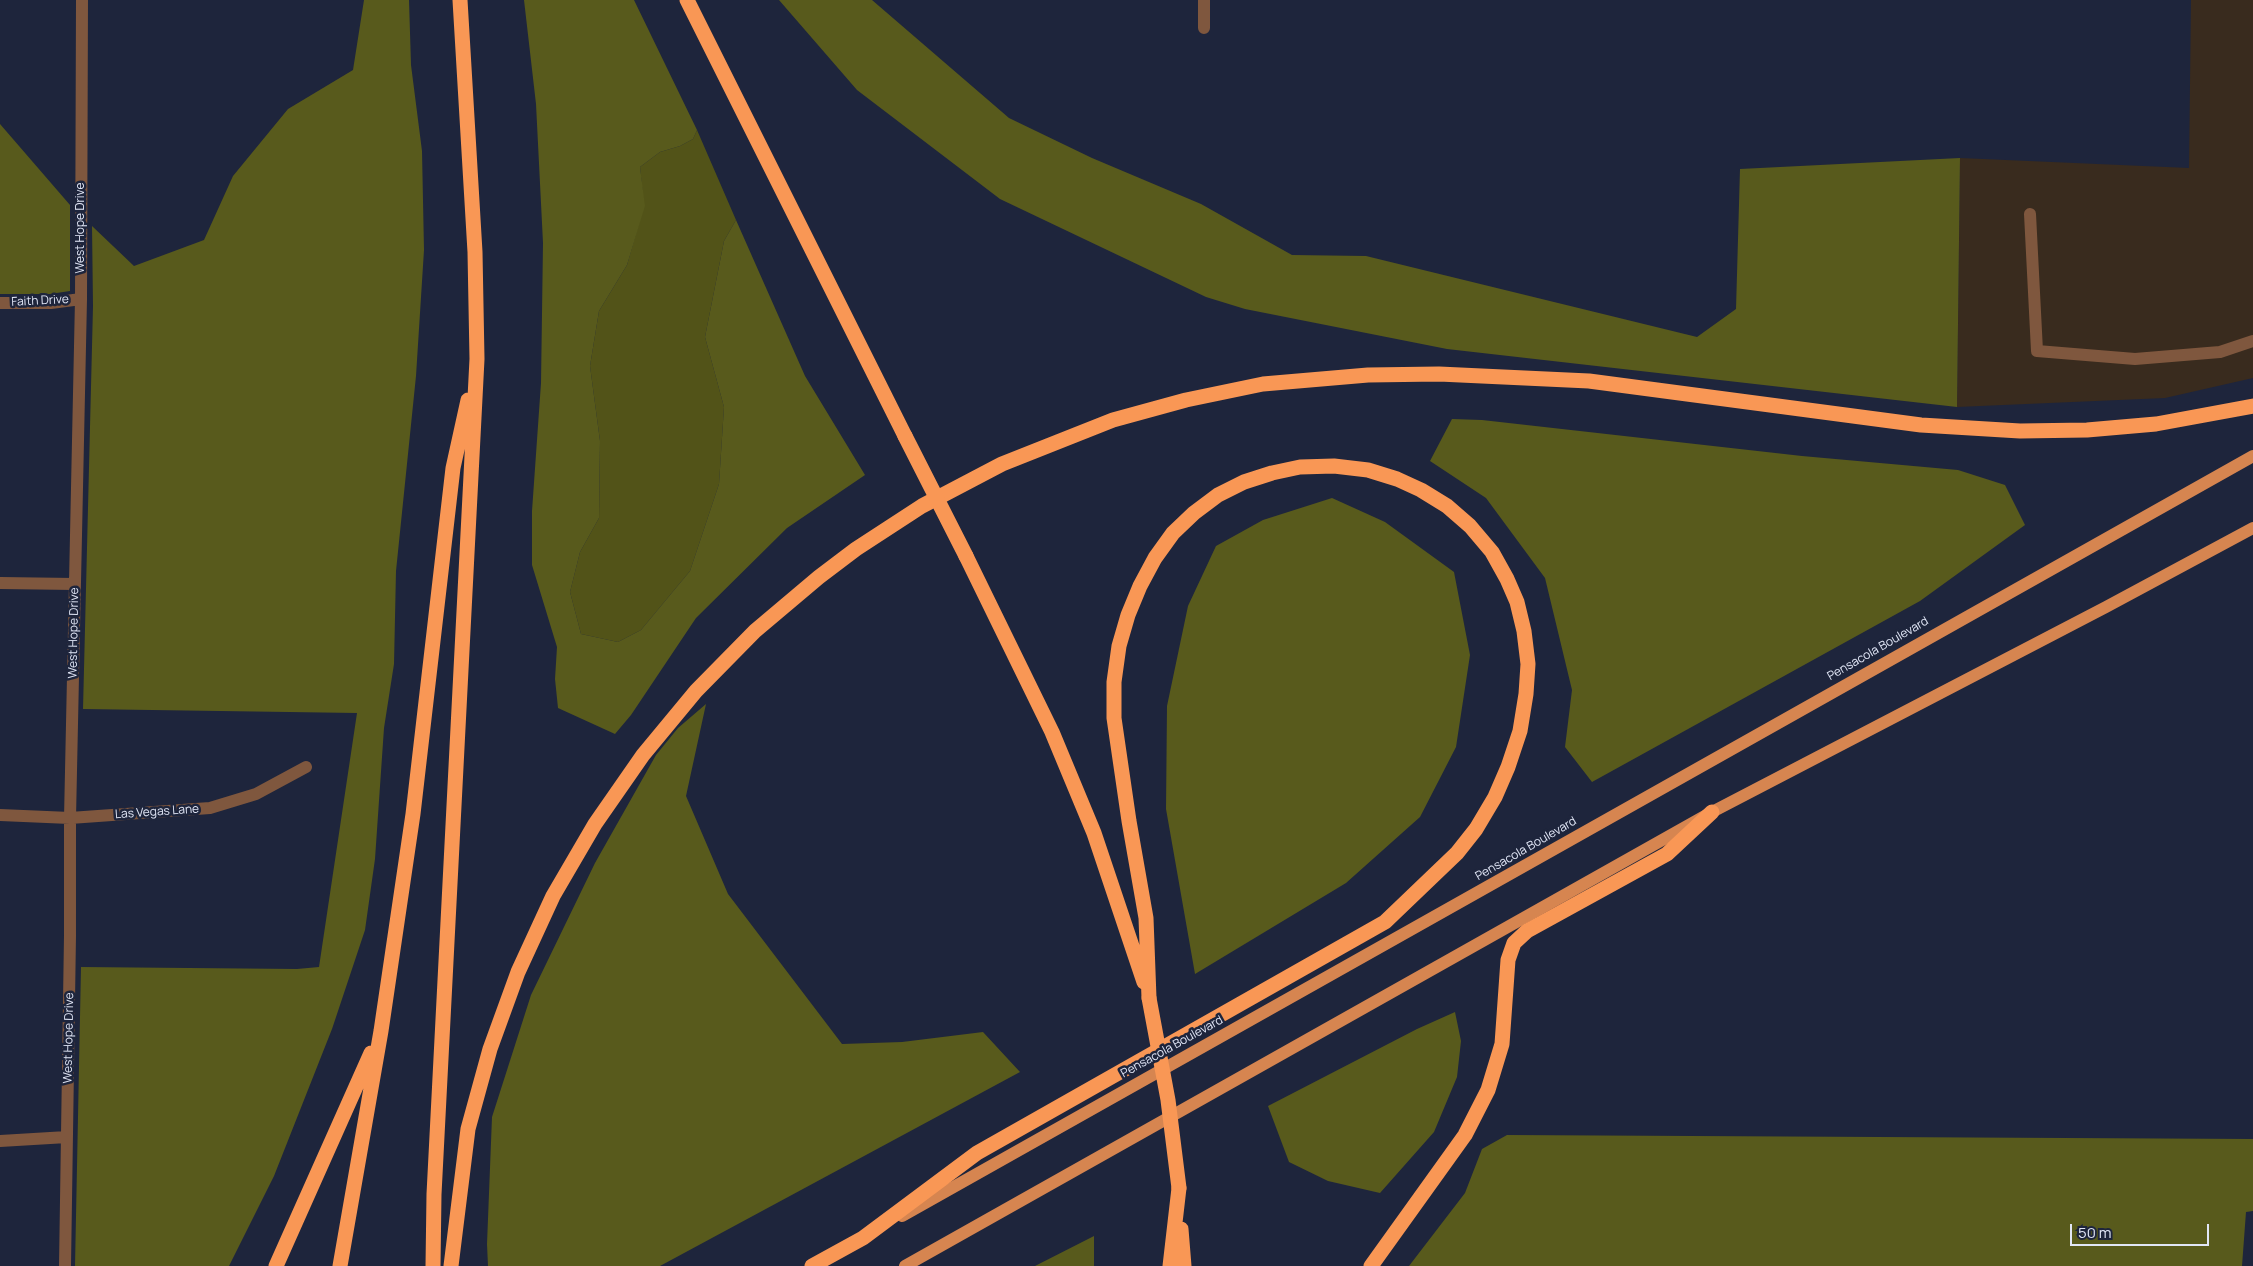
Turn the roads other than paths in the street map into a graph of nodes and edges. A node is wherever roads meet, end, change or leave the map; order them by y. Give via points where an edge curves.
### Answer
1 (82, 0) edge
2 (460, 0) edge
3 (687, 0) edge
4 (1204, 0) edge
5 (1204, 28) dead end
6 (2030, 214) dead end
7 (81, 299) junction
8 (0, 303) edge
9 (2253, 341) edge
10 (477, 359) junction
11 (2253, 406) edge
12 (2253, 456) edge
13 (2253, 528) edge
14 (0, 583) edge
15 (74, 584) junction
16 (306, 767) dead end
17 (1712, 812) junction
18 (0, 816) edge
19 (70, 818) junction
20 (1149, 998) junction
21 (381, 1031) junction
22 (67, 1137) junction
23 (0, 1141) edge
24 (1179, 1188) junction
25 (863, 1238) junction
26 (65, 1266) edge
27 (276, 1266) edge
28 (340, 1266) edge
29 (433, 1266) edge
30 (451, 1266) edge
31 (812, 1266) edge
32 (905, 1266) edge
33 (1170, 1266) edge
34 (1184, 1266) edge
35 (1371, 1266) edge

1 - 7 street, West Hope Drive
2 - 10 highway via 475,252
3 - 20 highway, bridge via 1052,732 1094,833
4 - 5 street
6 - 9 street via 2037,351 2135,360 2220,352
7 - 8 street, Faith Drive via 51,303
7 - 15 street, West Hope Drive
10 - 21 highway via 453,468 413,814
10 - 29 highway
11 - 30 highway via 2156,424 2020,431 1921,425 1589,382 1439,374 1368,375 1263,384 1186,400 1113,420 1002,464 922,506 856,549 755,631 696,691 648,748 595,824 553,896 518,972 490,1049 468,1129
12 - 25 main road, Pensacola Boulevard
13 - 17 main road
14 - 15 street
15 - 19 street, West Hope Drive
16 - 19 street, Las Vegas Lane via 256,794 210,808
17 - 32 main road
17 - 35 highway via 1667,854 1527,931 1514,943 1508,960 1502,1044 1488,1090 1465,1135
18 - 19 street, Las Vegas Lane
19 - 22 street, West Hope Drive
20 - 24 highway, bridge via 1168,1100
20 - 25 highway via 1146,918 1114,718 1119,646 1140,586 1173,533 1202,507 1244,482 1300,467 1334,466 1368,470 1421,490 1470,526 1492,552 1514,594 1524,631 1528,664 1520,731 1498,790 1476,829 1457,853 1385,922 977,1153
21 - 27 highway
21 - 28 highway
22 - 23 street
22 - 26 street, West Hope Drive
24 - 33 highway
24 - 34 highway
25 - 31 highway, Pensacola Boulevard

